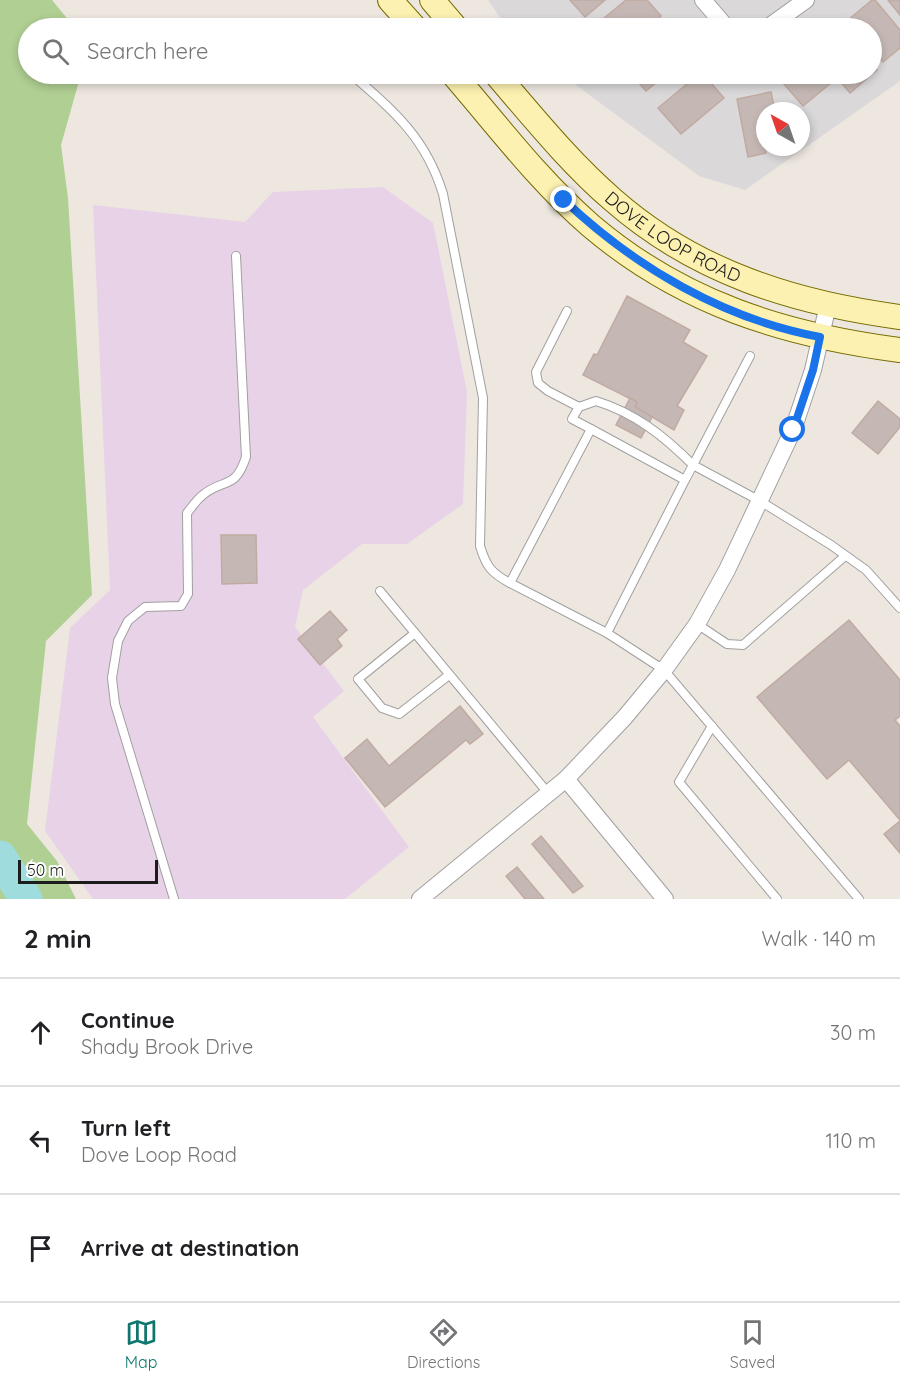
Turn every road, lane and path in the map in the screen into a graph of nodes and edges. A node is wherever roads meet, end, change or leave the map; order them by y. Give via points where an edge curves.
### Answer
1 (390, 0) edge
2 (432, 0) edge
3 (703, 0) edge
4 (806, 0) edge
5 (406, 18) edge
6 (447, 18) edge
7 (718, 18) edge
8 (781, 18) edge
9 (363, 84) edge
10 (462, 84) edge
11 (505, 84) edge
12 (236, 256) dead end
13 (828, 305) junction
14 (567, 311) dead end
15 (900, 317) edge
16 (820, 337) junction
17 (900, 350) edge
18 (750, 356) dead end
19 (579, 407) junction
20 (591, 429) junction
21 (693, 465) junction
22 (685, 480) junction
23 (760, 501) junction
24 (845, 556) junction
25 (510, 584) junction
26 (380, 591) dead end
27 (900, 608) edge
28 (697, 624) junction
29 (415, 633) junction
30 (607, 633) junction
31 (664, 670) junction
32 (449, 675) junction
33 (712, 726) junction
34 (566, 779) junction
35 (548, 793) junction
36 (174, 899) edge
37 (420, 899) edge
38 (665, 899) edge
39 (777, 899) edge
40 (859, 899) edge

1 - 5 main road
2 - 6 main road
3 - 7 street
4 - 8 street
9 - 25 lane via 413,132 437,173 483,398 480,546 485,563
10 - 16 main road, DOVE LOOP ROAD via 550,186 621,249 686,289 726,308
11 - 13 main road, DOVE LOOP ROAD via 587,176 646,227 739,278
12 - 36 lane via 246,458 240,473 204,494 187,513 188,594 181,606 145,608 128,621 118,642 112,678 115,704
13 - 15 main road, DOVE LOOP ROAD
13 - 16 street
14 - 19 lane via 536,372 538,383
16 - 17 main road, DOVE LOOP ROAD
16 - 23 street via 793,430
18 - 21 lane
19 - 20 lane via 573,420
19 - 21 lane via 596,400 626,412 650,426
20 - 22 lane
20 - 25 lane
21 - 22 lane
21 - 23 lane
22 - 30 lane
23 - 24 lane
23 - 28 street
24 - 27 lane via 866,570
24 - 28 lane via 743,645 727,644
25 - 30 lane
26 - 29 lane
28 - 31 street
29 - 32 lane
29 - 32 lane via 358,679 382,708 399,714
30 - 31 lane
31 - 33 lane
31 - 34 street
32 - 35 lane
33 - 39 lane via 679,782
33 - 40 lane
34 - 35 street
34 - 38 street
35 - 37 street

